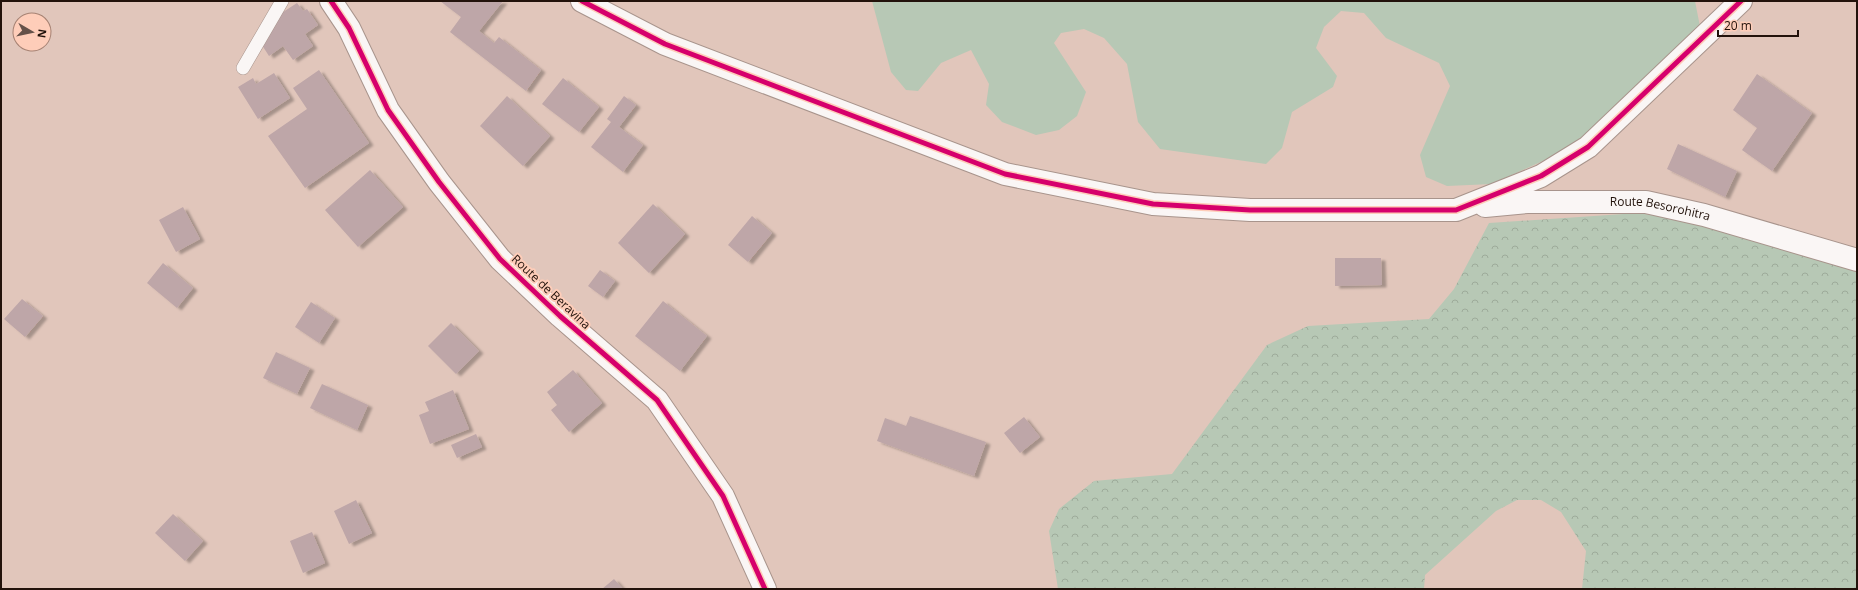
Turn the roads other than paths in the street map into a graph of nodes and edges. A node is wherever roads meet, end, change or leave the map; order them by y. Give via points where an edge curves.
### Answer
1 (282, 1) edge
2 (331, 1) edge
3 (582, 1) edge
4 (1741, 1) edge
5 (242, 68) dead end
6 (1456, 210) junction
7 (1857, 260) edge
8 (766, 589) edge

1 - 5 lane
2 - 8 street, Route de Beravina via 349,28 388,110 438,182 500,259 560,316 657,400 723,496
3 - 6 street, Route Besorohitra via 665,44 1005,174 1154,204 1250,210
4 - 6 street via 1588,147 1542,176
6 - 7 street, Route Besorohitra via 1527,202 1646,202 1704,215

